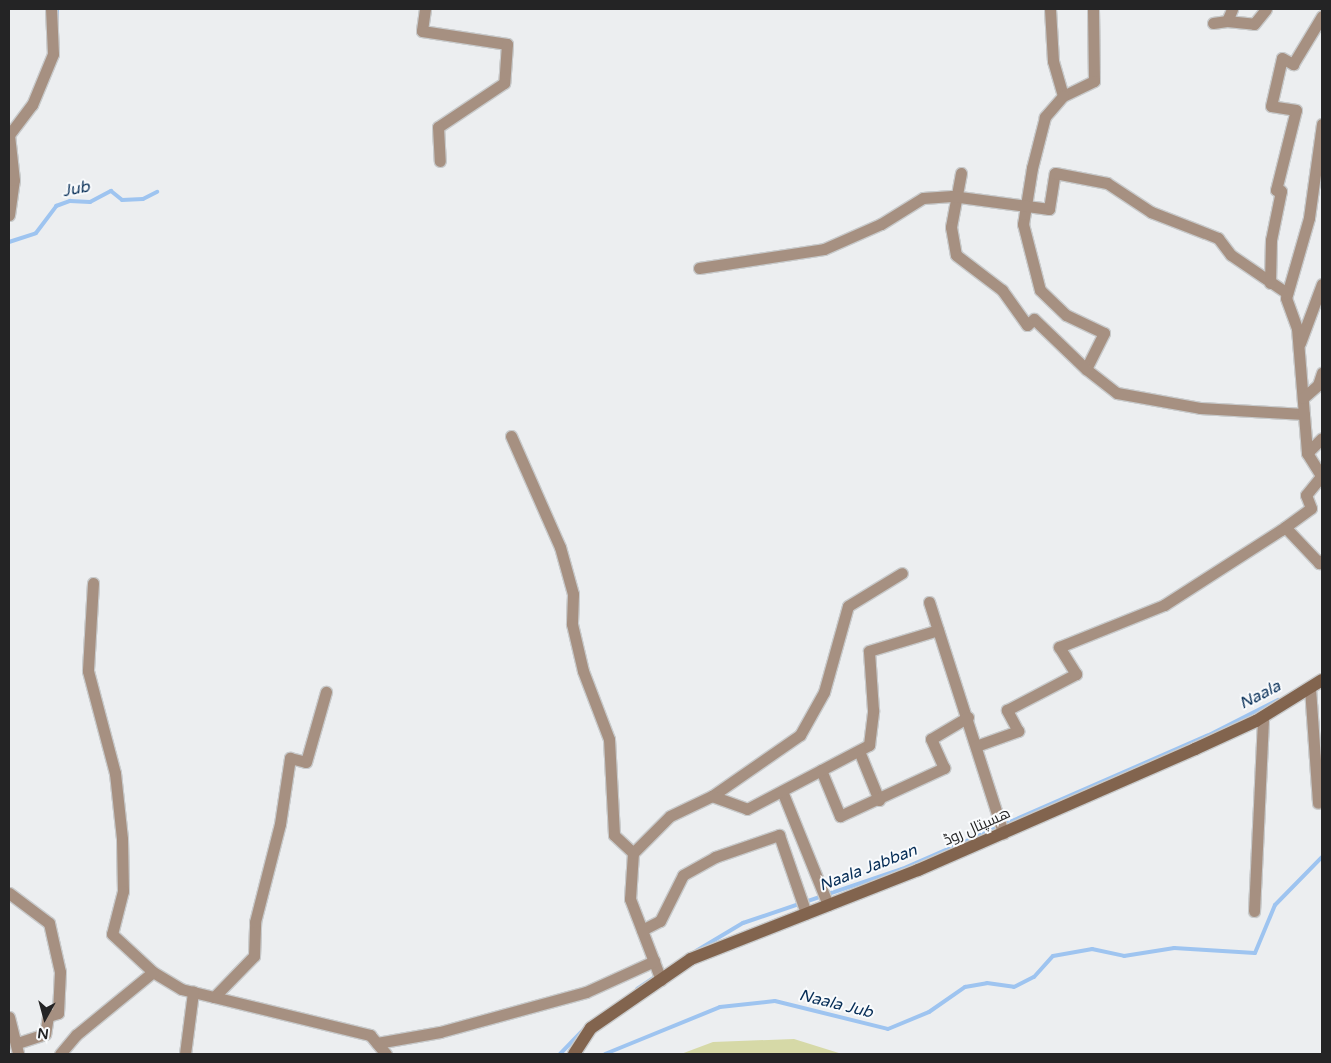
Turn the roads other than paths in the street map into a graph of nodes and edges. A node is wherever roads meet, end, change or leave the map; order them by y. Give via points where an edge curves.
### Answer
1 (51, 9) edge
2 (425, 9) edge
3 (1050, 9) edge
4 (1094, 9) edge
5 (1232, 9) edge
6 (1266, 9) edge
7 (1322, 16) edge
8 (1227, 21) junction
9 (1213, 23) dead end
10 (1063, 96) junction
11 (1322, 124) edge
12 (440, 161) dead end
13 (961, 173) dead end
14 (956, 196) junction
15 (1026, 205) junction
16 (9, 215) edge
17 (699, 268) dead end
18 (1270, 283) junction
19 (1322, 284) edge
20 (1287, 293) junction
21 (1299, 347) junction
22 (1086, 369) junction
23 (1322, 373) edge
24 (1303, 398) junction
25 (1304, 414) junction
26 (511, 436) dead end
27 (1322, 438) edge
28 (1307, 453) junction
29 (1322, 476) edge
30 (1285, 527) junction
31 (1322, 560) edge
32 (902, 573) dead end
33 (93, 583) dead end
34 (929, 602) dead end
35 (938, 630) junction
36 (1322, 680) edge
37 (1310, 688) junction
38 (326, 692) dead end
39 (968, 717) junction
40 (1263, 717) junction
41 (976, 746) junction
42 (859, 750) junction
43 (821, 770) junction
44 (782, 791) junction
45 (712, 796) junction
46 (878, 800) junction
47 (1318, 802) dead end
48 (1003, 833) junction
49 (633, 853) junction
50 (9, 893) edge
51 (827, 904) junction
52 (1254, 911) dead end
53 (806, 912) junction
54 (642, 930) junction
55 (654, 961) junction
56 (153, 972) junction
57 (661, 980) junction
58 (193, 992) junction
59 (214, 997) junction
60 (9, 1018) edge
61 (377, 1044) junction
62 (17, 1048) edge
63 (60, 1054) edge
64 (185, 1054) edge
65 (386, 1054) edge
66 (574, 1054) edge

1 - 16 street via 53,54 32,105 9,135 14,180
2 - 12 street via 422,31 507,44 504,83 438,127
3 - 10 street via 1052,61
4 - 10 street via 1094,81
5 - 8 street
6 - 8 street via 1254,24
7 - 18 street via 1294,64 1282,58 1271,106 1296,110 1276,190 1281,191 1271,240
8 - 9 street
10 - 15 street via 1045,117
11 - 20 street via 1310,218
13 - 14 street
14 - 15 street
14 - 17 street via 923,198 882,224 824,250
14 - 22 street via 950,227 956,255 1002,290 1027,325 1034,318
15 - 18 street via 1049,209 1055,173 1108,184 1151,212 1218,238 1231,255
15 - 22 street via 1023,224 1040,290 1066,315 1104,333
18 - 20 street
19 - 21 street
20 - 21 street
21 - 24 street
22 - 25 street via 1117,393 1200,408
23 - 24 street via 1318,385
24 - 25 street
25 - 28 street
26 - 49 street via 560,547 573,594 572,624 583,671 610,739 614,835
27 - 28 street
28 - 29 street
29 - 30 street via 1306,495 1311,508
30 - 31 street via 1319,563
30 - 41 street via 1164,605 1060,647 1076,674 1007,710 1018,732
32 - 45 street via 848,606 824,692 800,735
33 - 56 street via 88,670 115,773 122,839 123,891 112,934
34 - 35 street
35 - 39 street
35 - 42 street via 869,651 873,710 869,745
36 - 37 main road, ھسپتال روڈ
37 - 40 main road, ھسپتال روڈ
37 - 47 street
38 - 59 street via 306,762 290,758 280,824 255,922 254,956
39 - 41 street
39 - 46 street via 931,739 944,768
40 - 48 main road, ھسپتال روڈ
40 - 52 street
41 - 48 street
42 - 43 street
42 - 46 street
43 - 44 street
43 - 46 street via 840,816
44 - 45 street via 748,810
44 - 51 street
45 - 49 street via 670,816
48 - 51 main road, ھسپتال روڈ
49 - 54 street via 630,898
50 - 62 street via 49,923 60,972 58,1014 48,1016 45,1034
51 - 53 main road, ھسپتال روڈ
53 - 54 street via 779,835 715,857 683,875 660,921
53 - 57 main road, ھسپتال روڈ via 691,959
54 - 55 street
55 - 57 street
55 - 61 street via 586,992 440,1032
56 - 58 street
56 - 63 street via 76,1035
57 - 66 main road, ھسپتال روڈ via 591,1028
58 - 59 street
58 - 64 street
59 - 61 street via 370,1035
60 - 62 street
61 - 65 street

